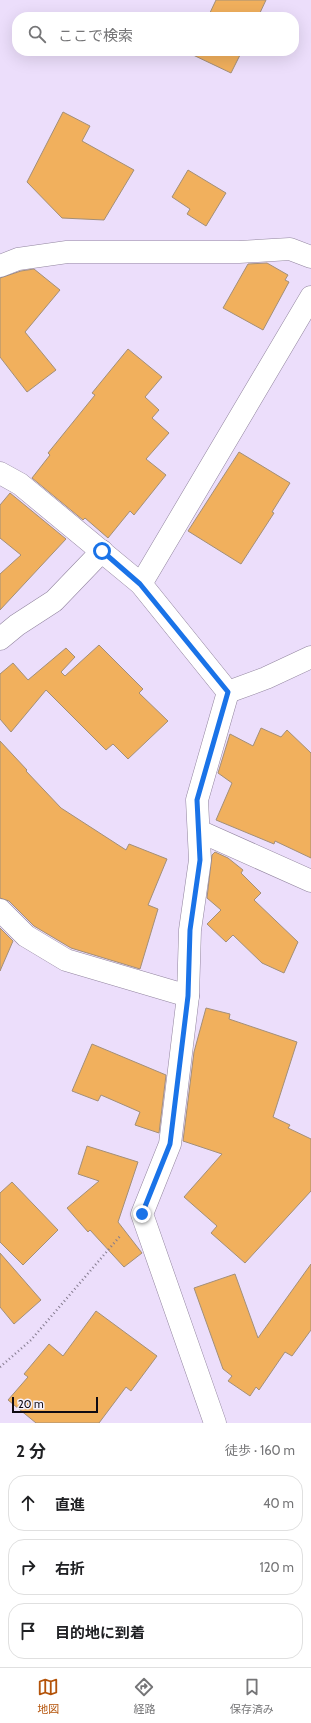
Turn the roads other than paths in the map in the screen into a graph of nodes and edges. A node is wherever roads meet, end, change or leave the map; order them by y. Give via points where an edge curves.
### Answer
1 (311, 257) edge
2 (0, 266) edge
3 (311, 297) edge
4 (0, 472) edge
5 (102, 551) junction
6 (140, 584) junction
7 (0, 639) edge
8 (311, 657) edge
9 (228, 692) junction
10 (199, 831) junction
11 (311, 881) edge
12 (0, 910) edge
13 (188, 996) junction
14 (215, 1423) edge

1 - 2 street via 290,249 239,252 67,252 18,259
3 - 6 street
4 - 5 street via 20,484
5 - 6 street
5 - 7 street via 54,601
6 - 9 street
8 - 9 street
9 - 10 street via 197,800
10 - 11 street
10 - 13 street via 200,860 190,930
12 - 13 street via 26,936 66,960
13 - 14 street via 170,1144 142,1214

